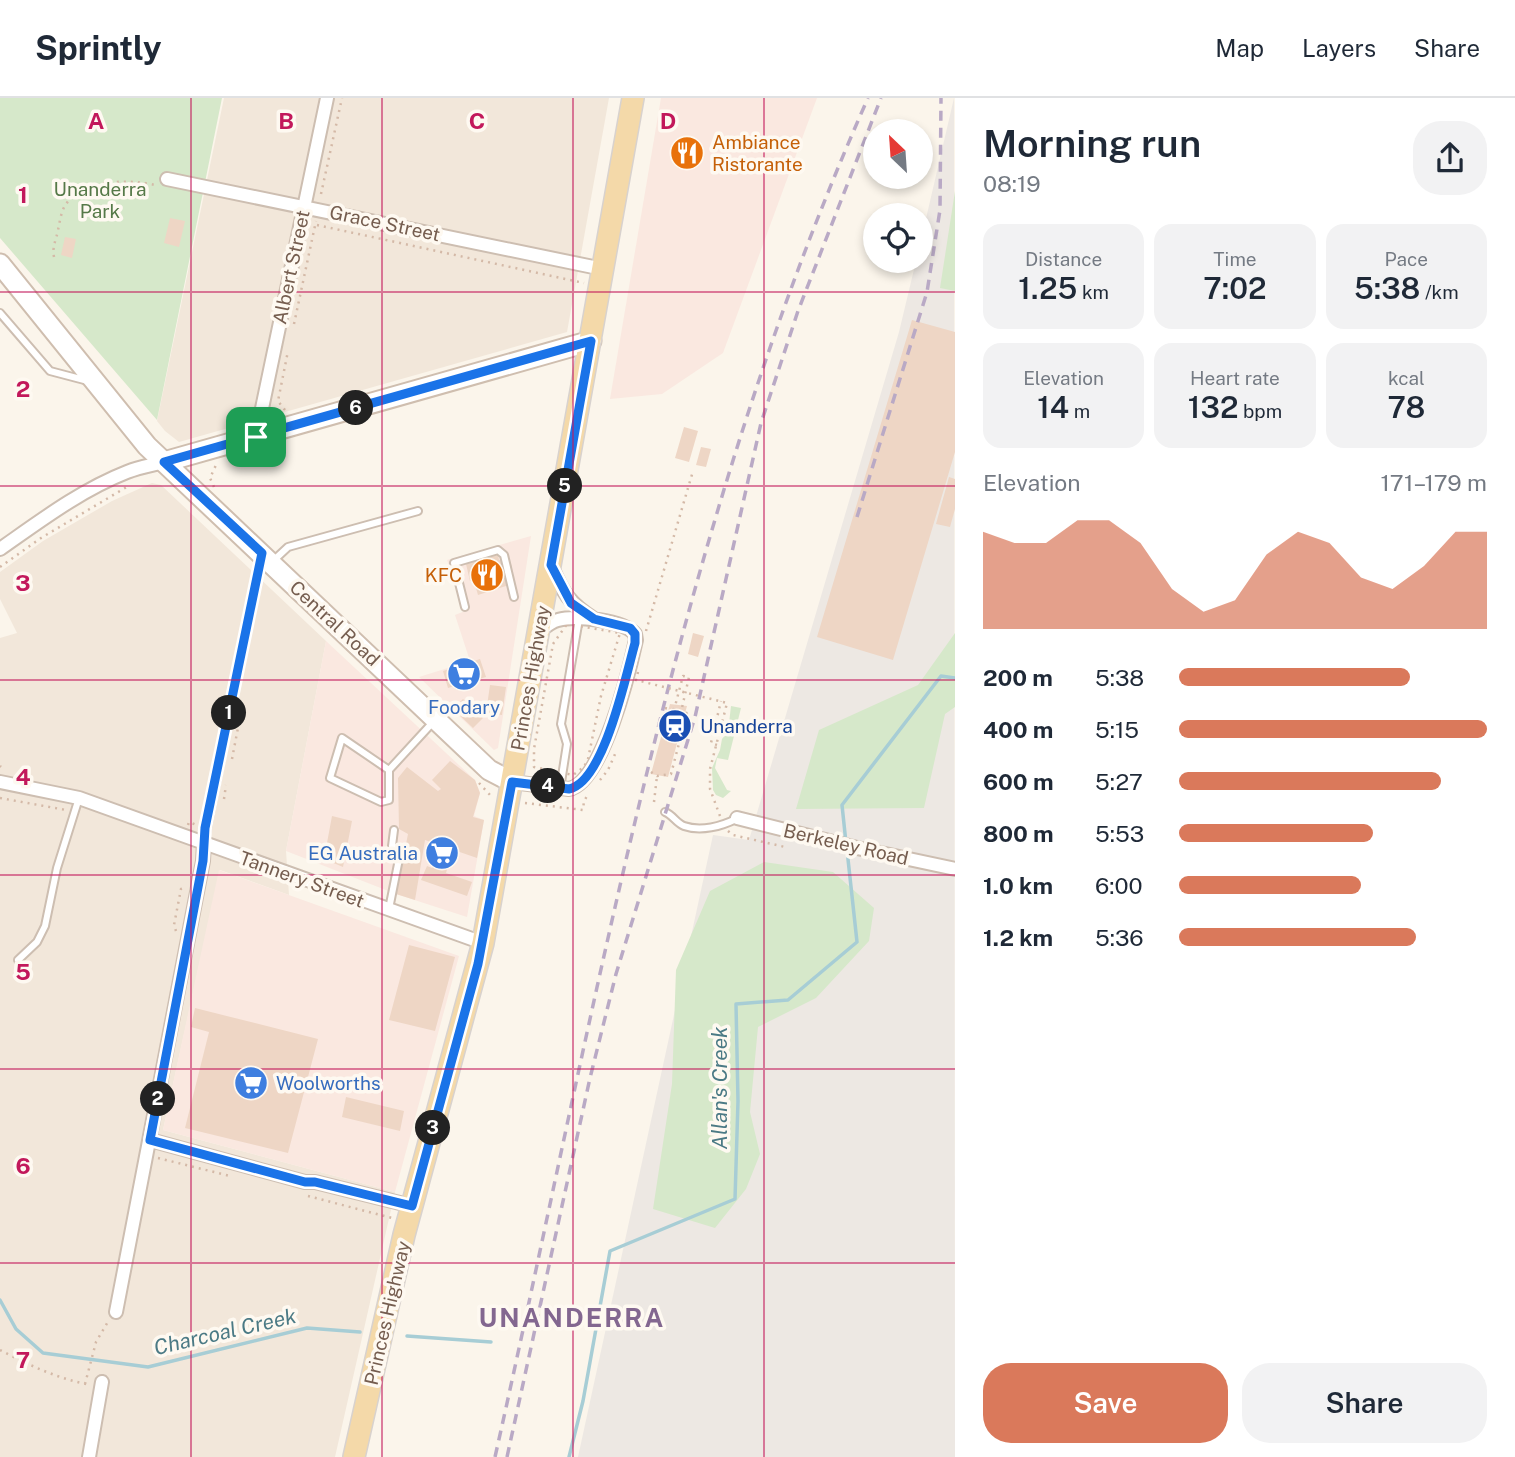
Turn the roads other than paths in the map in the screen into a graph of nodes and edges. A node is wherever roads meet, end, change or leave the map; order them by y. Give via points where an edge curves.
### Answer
1 (327, 98) edge
2 (633, 98) edge
3 (162, 182) road end
4 (304, 206) junction
5 (0, 264) edge
6 (603, 269) junction
7 (0, 313) edge
8 (591, 341) junction
9 (100, 385) junction
10 (256, 437) junction
11 (164, 462) junction
12 (418, 511) dead end
13 (0, 549) edge
14 (266, 558) junction
15 (551, 565) junction
16 (514, 597) dead end
17 (465, 607) dead end
18 (594, 619) junction
19 (575, 623) junction
20 (538, 633) junction
21 (436, 719) junction
22 (389, 770) junction
23 (0, 782) edge
24 (512, 782) junction
25 (561, 789) junction
26 (79, 798) junction
27 (665, 812) dead end
28 (737, 818) joint
29 (394, 830) dead end
30 (204, 843) junction
31 (955, 869) edge
32 (389, 911) junction
33 (482, 943) junction
34 (18, 960) dead end
35 (150, 1140) junction
36 (412, 1206) junction
37 (116, 1312) road end
38 (102, 1385) road end
39 (89, 1457) edge
40 (354, 1457) edge

1 - 4 street, Albert Street
2 - 6 main road, Princes Highway
3 - 4 street, Grace Street
4 - 6 street, Grace Street
4 - 10 street, Albert Street
5 - 9 main road, Central Road
6 - 8 main road, Princes Highway
7 - 9 lane via 50,371
8 - 10 main road
8 - 15 main road, Princes Highway
9 - 11 main road, Central Road
10 - 11 main road
11 - 13 street via 128,471 99,485
11 - 14 main road, Central Road
12 - 14 lane via 288,547
14 - 21 main road, Central Road
14 - 30 lane
15 - 18 street via 571,603
15 - 20 main road, Princes Highway
16 - 17 lane via 504,555 498,550 454,563
18 - 19 street
18 - 25 street via 630,628 635,643 608,736 594,767 578,786
19 - 20 street via 556,620
19 - 25 lane via 561,724 567,744
20 - 24 main road, Princes Highway
21 - 22 lane
21 - 24 main road, Central Road via 489,770
22 - 22 lane via 389,800 381,802 330,778 342,738
23 - 26 street, Tannery Street
24 - 25 street
24 - 33 main road, Princes Highway
26 - 30 street, Tannery Street
26 - 34 lane via 45,926 37,942
27 - 28 lane via 686,827 723,825
28 - 31 street, Berkeley Road
29 - 32 lane via 392,846 401,849
30 - 32 street, Tannery Street
30 - 35 street
32 - 33 street, Tannery Street
33 - 36 main road, Princes Highway
35 - 36 street
35 - 37 street
36 - 40 main road, Princes Highway
38 - 39 street

